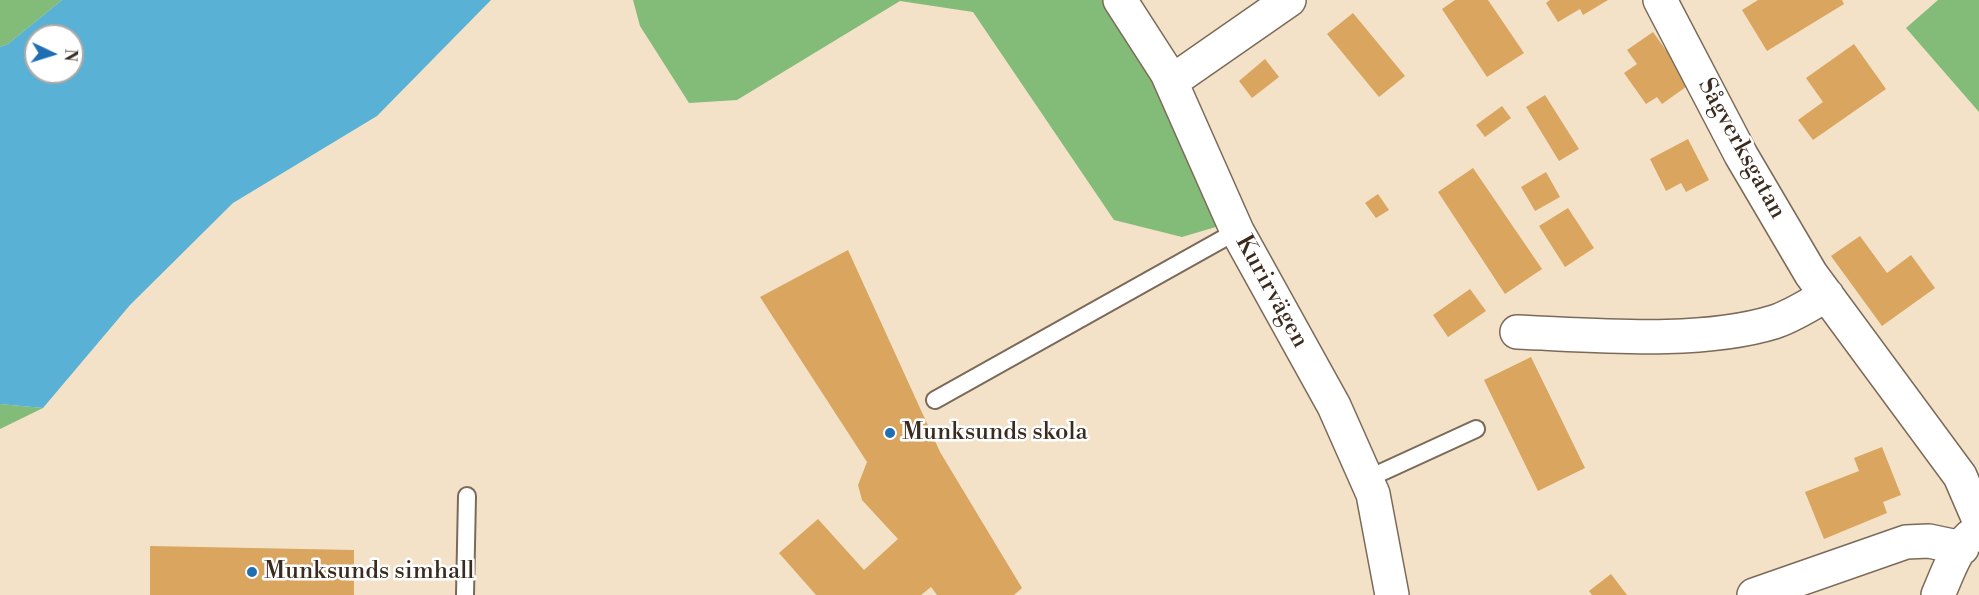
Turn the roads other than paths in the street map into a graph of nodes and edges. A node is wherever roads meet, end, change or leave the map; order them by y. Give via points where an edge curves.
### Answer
1 (1120, 0) edge
2 (1289, 0) edge
3 (1660, 0) edge
4 (1170, 82) junction
5 (1238, 231) junction
6 (1827, 295) junction
7 (1517, 332) dead end
8 (935, 400) dead end
9 (1476, 429) dead end
10 (1367, 479) junction
11 (468, 496) dead end
12 (1979, 520) edge
13 (1970, 540) edge
14 (465, 595) edge
15 (1392, 595) edge
16 (1754, 595) edge
17 (1938, 595) edge

1 - 4 street, Kurirvägen
2 - 4 street
3 - 6 street, Sågverksgatan via 1741,155
4 - 5 street, Kurirvägen
5 - 8 lane
5 - 10 street, Kurirvägen via 1334,406
6 - 7 street via 1773,322 1714,332 1647,336
6 - 12 street, Sågverksgatan via 1960,476
9 - 10 lane
10 - 15 street, Kurirvägen
11 - 14 lane
13 - 16 street via 1906,542
13 - 17 street

